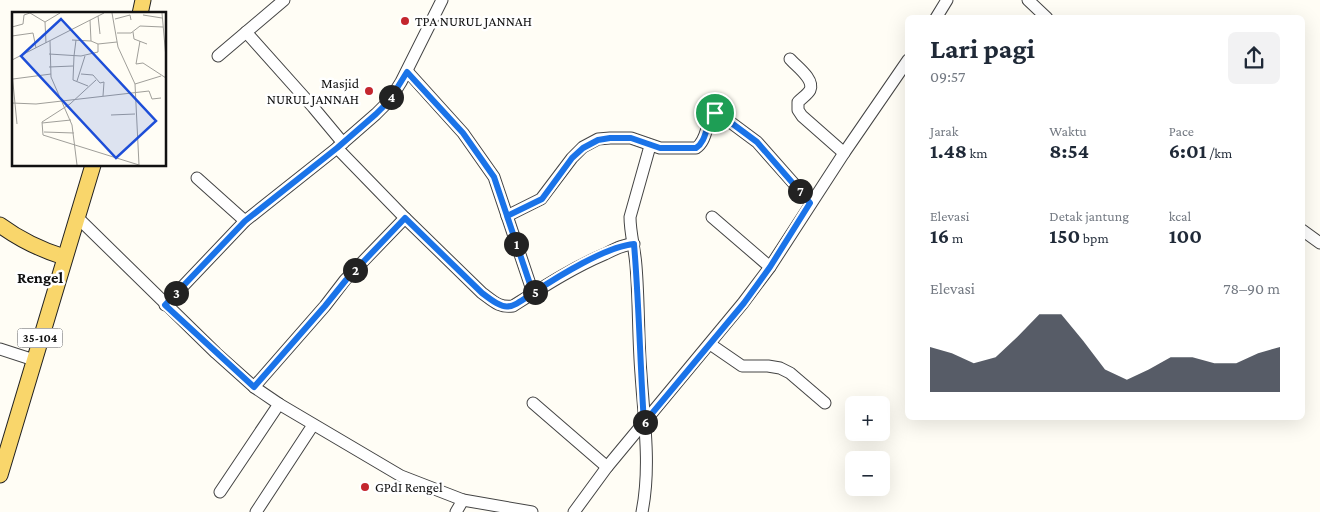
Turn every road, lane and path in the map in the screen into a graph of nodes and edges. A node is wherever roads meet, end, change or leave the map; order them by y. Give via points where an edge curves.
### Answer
1 (284, 0) edge
2 (442, 0) edge
3 (947, 0) edge
4 (1028, 0) edge
5 (938, 15) edge
6 (1044, 15) edge
7 (246, 32) junction
8 (218, 56) dead end
9 (790, 59) dead end
10 (407, 72) junction
11 (903, 78) edge
12 (648, 144) junction
13 (340, 146) junction
14 (844, 153) junction
15 (93, 166) edge
16 (197, 178) dead end
17 (810, 203) junction
18 (77, 216) junction
19 (507, 216) junction
20 (712, 217) dead end
21 (405, 218) junction
22 (245, 221) junction
23 (0, 226) edge
24 (1305, 232) edge
25 (630, 244) junction
26 (1320, 244) edge
27 (64, 257) junction
28 (770, 267) junction
29 (533, 293) junction
30 (165, 305) junction
31 (710, 344) junction
32 (0, 349) edge
33 (34, 360) junction
34 (254, 387) junction
35 (533, 402) dead end
36 (825, 402) dead end
37 (279, 404) junction
38 (313, 425) junction
39 (640, 428) junction
40 (607, 467) junction
41 (0, 475) edge
42 (220, 492) dead end
43 (463, 500) junction
44 (256, 512) edge
45 (456, 512) edge
46 (532, 512) edge
47 (574, 512) edge
48 (642, 512) edge

1 - 7 street
2 - 10 street
3 - 5 street
4 - 6 street
7 - 8 street
7 - 13 street via 313,107
9 - 14 street via 810,83 810,90 798,102 798,110
10 - 13 street via 389,101
10 - 19 street via 481,156 494,177
11 - 14 street
12 - 17 street via 678,149 698,146 711,117 718,113 757,142
12 - 19 street via 631,138 598,140 572,158 542,199
12 - 25 street via 630,217
13 - 21 street
13 - 22 street
14 - 17 street
15 - 18 main road, 35-104
16 - 22 street
17 - 28 street
18 - 27 main road, 35-104
18 - 30 street
19 - 29 street
20 - 28 street
21 - 29 street via 495,303 513,306
21 - 34 street via 346,280
22 - 30 street
23 - 27 main road via 29,243
24 - 26 street
25 - 29 street via 589,260
25 - 39 street via 639,306
27 - 33 main road, 35-104
28 - 31 street
30 - 34 street
31 - 36 street via 742,366 768,366 790,373
31 - 39 street
32 - 33 street
33 - 41 main road, 35-104
34 - 37 street
35 - 40 street
37 - 38 street
37 - 42 street
38 - 43 street via 400,476
38 - 44 street
39 - 40 street
39 - 48 street via 645,486
40 - 47 street
43 - 45 street
43 - 46 street

